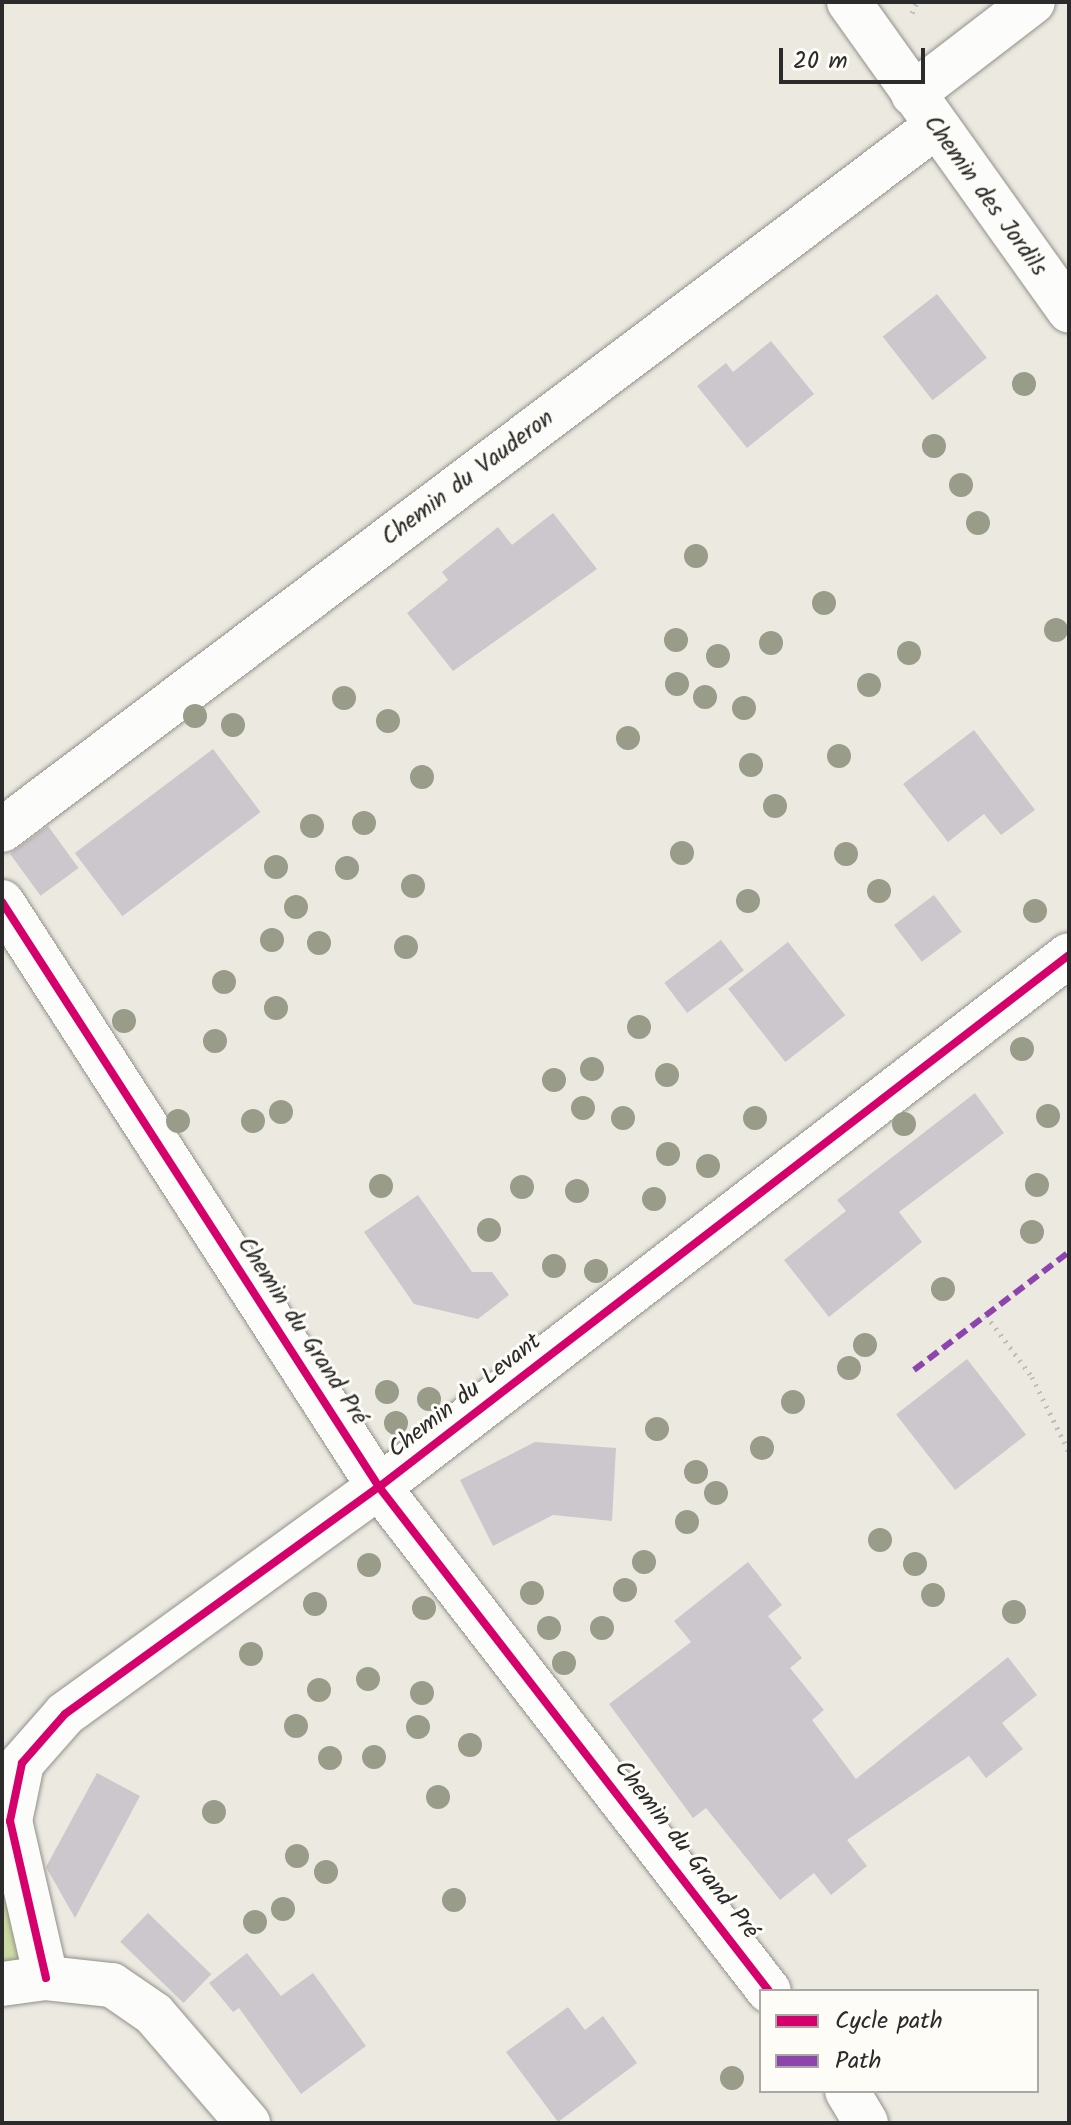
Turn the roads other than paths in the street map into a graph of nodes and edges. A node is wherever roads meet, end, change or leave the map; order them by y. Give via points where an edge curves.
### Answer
1 (849, 2) edge
2 (1033, 2) edge
3 (924, 111) junction
4 (1069, 310) edge
5 (2, 830) edge
6 (2, 902) edge
7 (1069, 955) edge
8 (379, 1487) junction
9 (46, 1978) junction
10 (2, 1984) edge
11 (767, 1989) edge
12 (848, 2093) edge
13 (226, 2115) edge
14 (866, 2123) edge

1 - 3 street, Chemin des Jordils
2 - 3 street, Chemin du Vauderon
3 - 4 street, Chemin des Jordils
3 - 5 street, Chemin du Vauderon
6 - 8 street, Chemin du Grand Pré
7 - 8 street, Chemin du Levant
8 - 9 street, Chemin du Levant via 65,1714 22,1763 10,1821
8 - 11 street, Chemin du Grand Pré
9 - 10 street
9 - 13 street via 112,1985 154,2014
12 - 14 street

